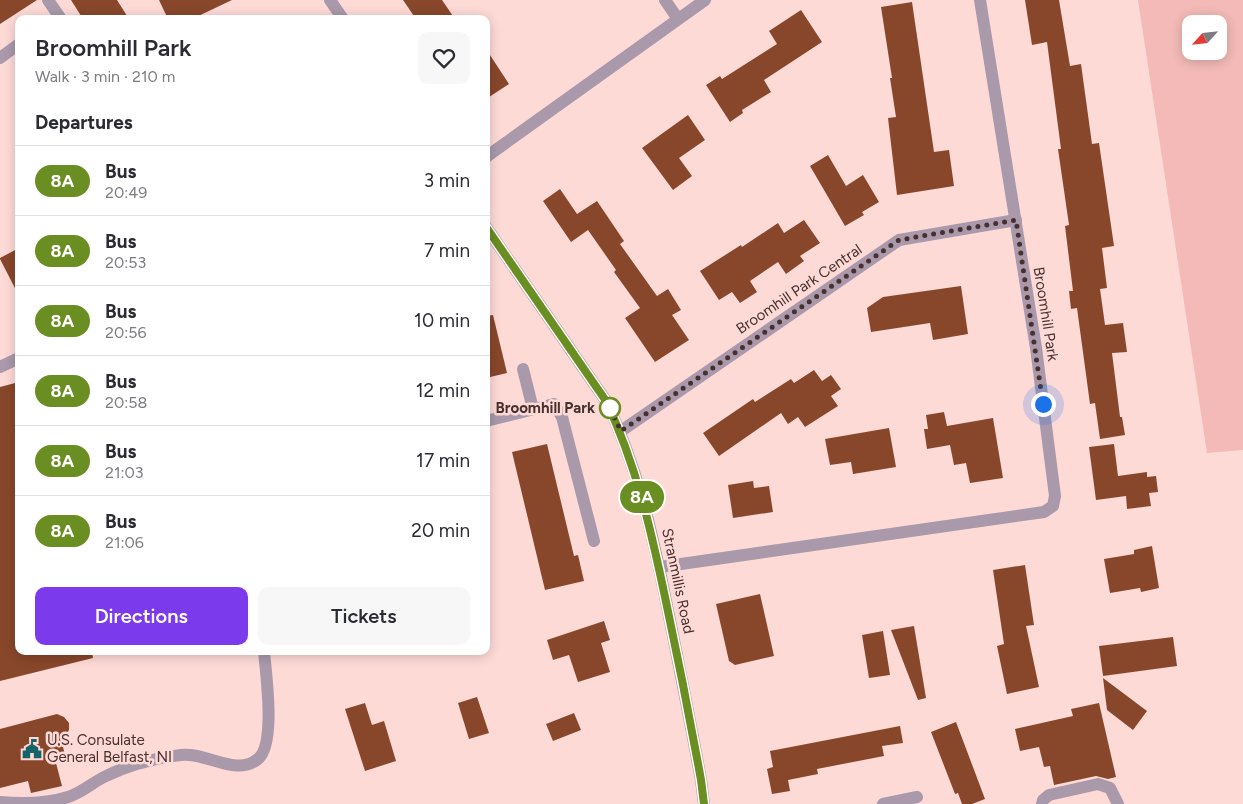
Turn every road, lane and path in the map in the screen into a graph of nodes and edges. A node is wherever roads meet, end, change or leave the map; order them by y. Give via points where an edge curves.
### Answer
1 (48, 0) edge
2 (330, 0) edge
3 (665, 0) edge
4 (705, 0) edge
5 (980, 0) edge
6 (56, 15) edge
7 (340, 15) edge
8 (678, 19) junction
9 (15, 47) edge
10 (0, 58) edge
11 (490, 154) edge
12 (1016, 220) junction
13 (490, 233) edge
14 (15, 360) edge
15 (0, 367) edge
16 (523, 369) dead end
17 (533, 409) junction
18 (490, 420) edge
19 (621, 431) junction
20 (594, 541) dead end
21 (660, 567) junction
22 (264, 655) edge
23 (917, 797) dead end
24 (0, 802) edge
25 (891, 803) edge
26 (704, 804) edge
27 (1042, 804) edge
28 (1118, 804) edge

1 - 6 street
2 - 7 street
3 - 8 street
4 - 8 street
5 - 12 street, Broomhill Park
8 - 11 street
9 - 10 street
12 - 19 street, Broomhill Park Central via 899,240
12 - 21 street, Broomhill Park via 1036,348 1055,496 1053,506 1044,512
13 - 19 street, Stranmillis Road via 606,401
14 - 15 street
16 - 17 street
17 - 18 street
17 - 20 street via 554,404 562,417
19 - 21 street, Stranmillis Road
21 - 26 street, Stranmillis Road
22 - 24 street via 268,734 265,750 258,759 236,766 201,755 183,754 125,768 55,801
23 - 25 street
27 - 28 street via 1049,795 1098,784 1110,788

